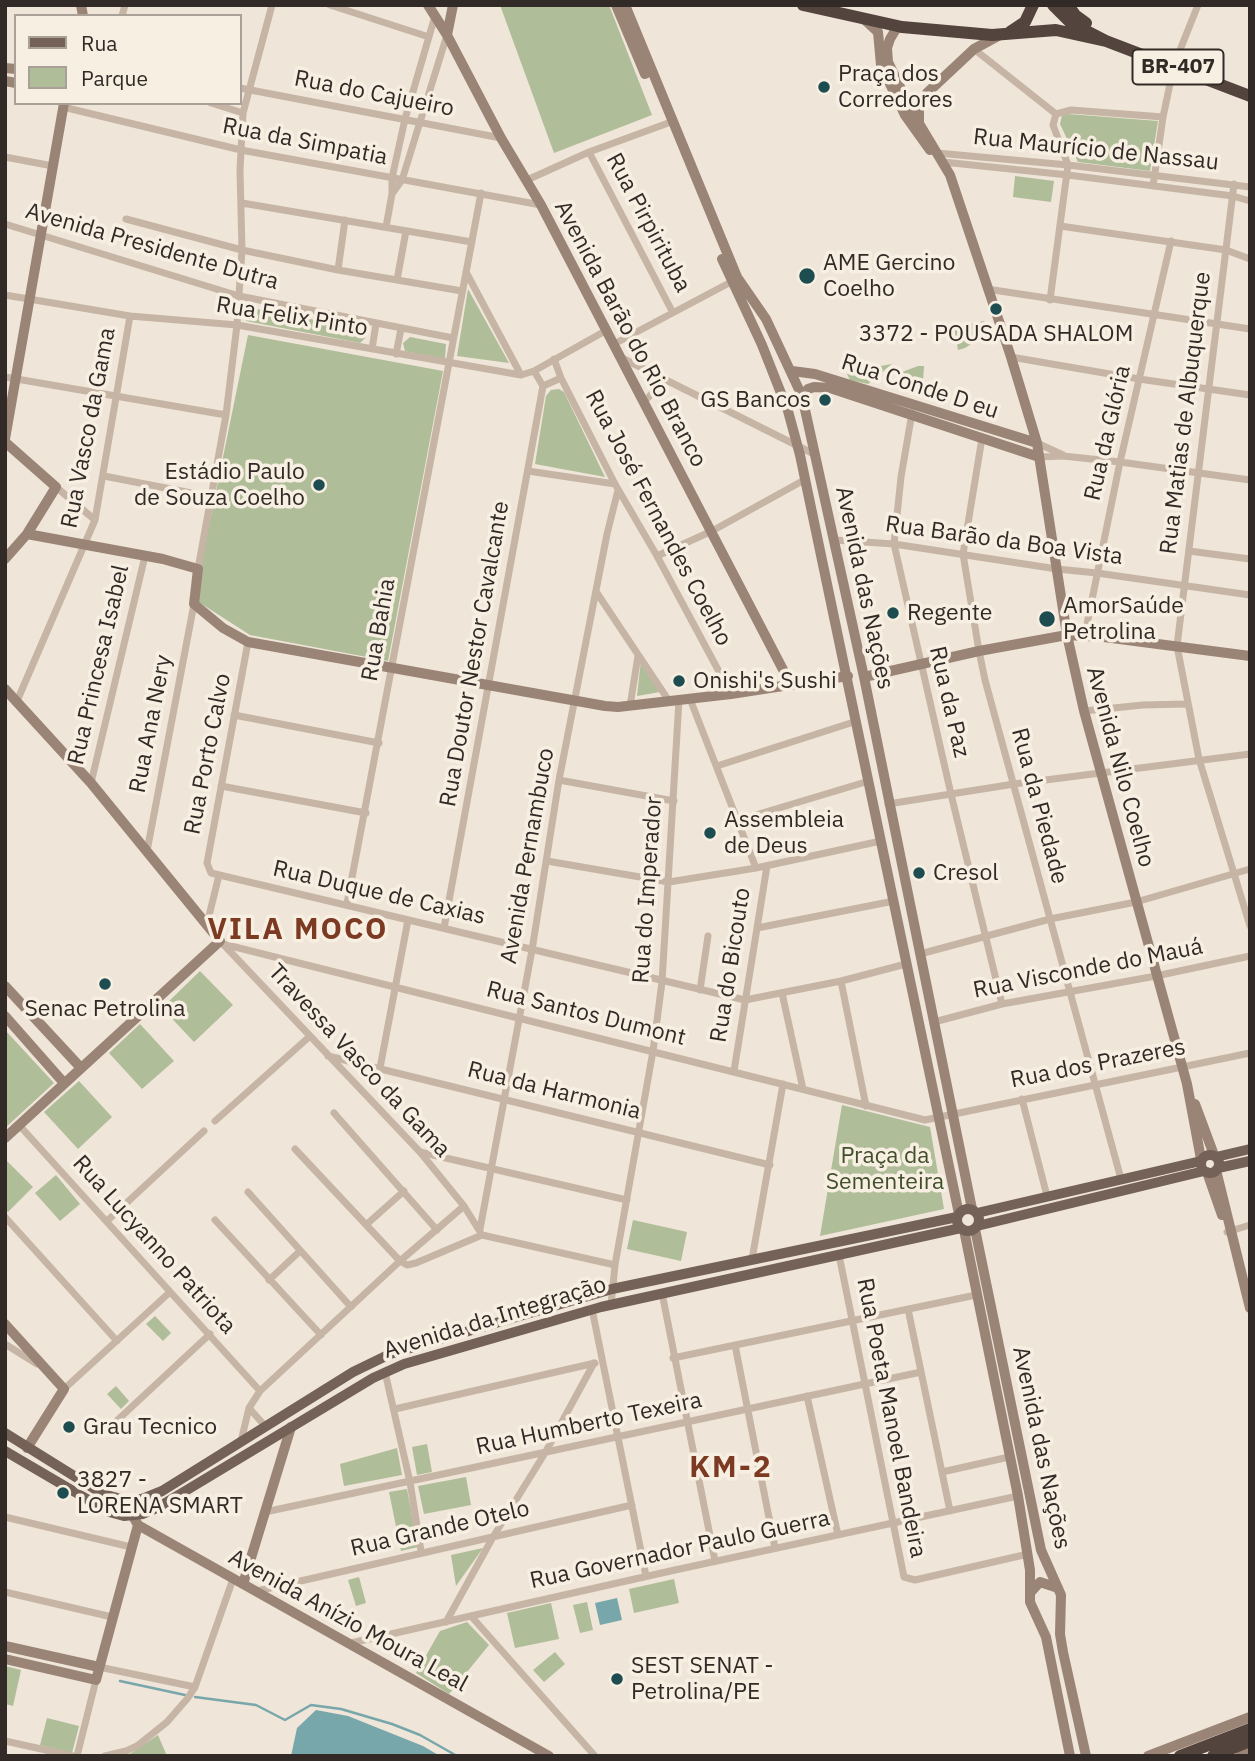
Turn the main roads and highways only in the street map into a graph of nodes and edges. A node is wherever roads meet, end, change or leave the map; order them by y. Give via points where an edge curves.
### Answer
1 (428, 5) edge
2 (453, 5) edge
3 (616, 5) edge
4 (625, 5) edge
5 (803, 5) edge
6 (1033, 5) edge
7 (1053, 5) edge
8 (1068, 5) edge
9 (862, 19) junction
10 (902, 27) junction
11 (1006, 34) junction
12 (447, 35) junction
13 (1106, 41) junction
14 (1122, 46) junction
15 (1250, 96) edge
16 (63, 105) edge
17 (669, 123) junction
18 (919, 124) junction
19 (950, 175) junction
20 (792, 371) junction
21 (11, 378) edge
22 (802, 396) junction
23 (913, 409) junction
24 (5, 440) edge
25 (1037, 443) junction
26 (1039, 457) junction
27 (27, 534) junction
28 (5, 559) edge
29 (847, 604) junction
30 (834, 609) junction
31 (1067, 635) junction
32 (1250, 656) edge
33 (848, 676) junction
34 (864, 677) junction
35 (791, 685) junction
36 (5, 689) edge
37 (878, 751) junction
38 (864, 754) junction
39 (5, 986) edge
40 (5, 1016) edge
41 (80, 1068) junction
42 (64, 1083) junction
43 (5, 1138) edge
44 (1250, 1149) edge
45 (1250, 1161) edge
46 (1210, 1164) junction
47 (974, 1211) junction
48 (965, 1224) junction
49 (1250, 1308) edge
50 (5, 1324) edge
51 (353, 1372) junction
52 (333, 1385) junction
53 (362, 1385) junction
54 (342, 1397) junction
55 (291, 1427) junction
56 (5, 1433) edge
57 (27, 1448) junction
58 (5, 1451) edge
59 (136, 1521) junction
60 (243, 1584) junction
61 (1058, 1588) junction
62 (1030, 1593) junction
63 (5, 1646) edge
64 (5, 1659) edge
65 (99, 1667) junction
66 (1250, 1717) edge
67 (1250, 1729) edge
68 (1250, 1741) edge
69 (1250, 1752) edge
70 (549, 1756) edge
71 (1070, 1756) edge
72 (1086, 1756) edge
73 (1148, 1756) edge
74 (1180, 1756) edge
75 (1213, 1756) edge
76 (1240, 1756) edge

1 - 12 main road, Avenida Barão do Rio Branco
2 - 12 main road
3 - 17 main road, Avenida das Nações
4 - 17 main road, Avenida das Nações
5 - 9 highway, BR-407
6 - 11 highway via 1025,22
7 - 13 highway, BR-407 via 1071,23
8 - 14 highway via 1089,26
9 - 10 highway, BR-407
9 - 19 main road, Avenida Nilo Coelho via 878,32 881,65 909,122
10 - 11 highway, BR-407
10 - 18 main road, Avenida Nilo Coelho via 890,39 888,62
11 - 13 highway, BR-407 via 1056,30
11 - 18 main road via 974,49 922,99
12 - 35 main road, Avenida Barão do Rio Branco via 645,401
13 - 14 highway, BR-407
14 - 15 highway, BR-407
16 - 21 main road via 31,300
17 - 20 main road, Avenida das Nações via 737,277 766,318
17 - 30 main road, Avenida das Nações via 788,411
18 - 19 main road, Avenida Nilo Coelho
19 - 25 main road, Avenida Nilo Coelho
20 - 22 main road, Avenida das Nações
20 - 23 main road, Rua Conde D eu via 815,374
21 - 24 main road
22 - 23 main road, Rua Conde D eu via 808,389 822,386
22 - 29 main road, Avenida das Nações
23 - 25 main road, Rua Conde D eu
23 - 26 main road, Rua Conde D eu
24 - 27 main road via 56,487
25 - 26 main road, Avenida Nilo Coelho
26 - 31 main road, Avenida Nilo Coelho
27 - 28 main road
27 - 35 main road via 198,569 194,604 248,642 605,706
29 - 30 main road via 838,602
29 - 34 main road, Avenida das Nações
30 - 33 main road, Avenida das Nações
31 - 32 main road
31 - 34 main road
31 - 46 main road, Avenida Nilo Coelho
33 - 35 main road
33 - 38 main road, Avenida das Nações
34 - 37 main road, Avenida das Nações
36 - 41 main road, Travessa Vasco da Gama via 91,783 222,942
37 - 38 main road
37 - 47 main road, Avenida das Nações
38 - 48 main road, Avenida das Nações
39 - 41 main road
40 - 42 main road
41 - 42 main road
42 - 43 main road
44 - 46 main road, Avenida da Integração
45 - 46 main road, Avenida da Integração
46 - 47 main road, Avenida da Integração
46 - 48 main road, Avenida da Integração
46 - 49 main road, Avenida Nilo Coelho
47 - 48 main road, Avenida da Integração via 965,1209
47 - 48 main road via 979,1219
48 - 51 main road, Avenida da Integração via 752,1259 612,1289 400,1350
48 - 53 main road, Avenida da Integração via 592,1309 420,1359
48 - 61 main road, Avenida das Nações via 1041,1550
48 - 62 main road, Avenida das Nações via 1018,1496
50 - 57 main road via 64,1388
51 - 52 main road, Avenida da Integração
51 - 53 main road
52 - 54 main road via 340,1388
52 - 57 main road, Avenida da Integração via 142,1499 103,1494
53 - 54 main road, Avenida da Integração
54 - 55 main road, Avenida da Integração
55 - 59 main road, Avenida da Integração
55 - 60 main road
56 - 57 main road, Avenida da Integração
58 - 59 main road via 109,1512
59 - 60 main road, Avenida Anízio Moura Leal
59 - 65 main road
60 - 70 main road, Avenida Anízio Moura Leal
61 - 62 main road via 1040,1583
61 - 72 main road, Avenida das Nações via 1063,1652
62 - 71 main road, Avenida das Nações via 1046,1637
63 - 65 main road
64 - 65 main road via 96,1680
66 - 73 main road
67 - 74 highway
68 - 75 highway
69 - 76 main road

